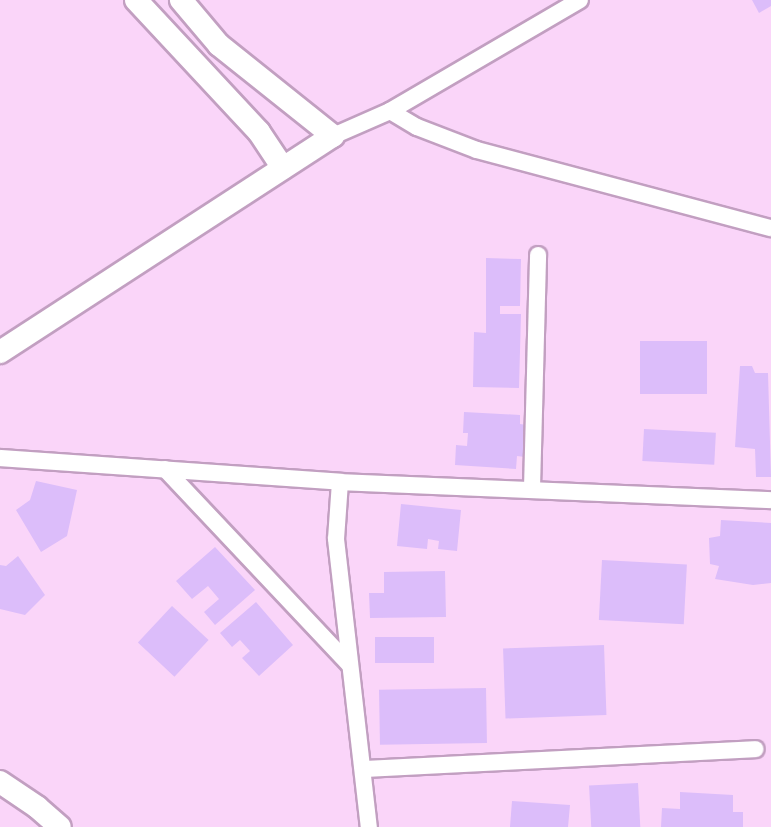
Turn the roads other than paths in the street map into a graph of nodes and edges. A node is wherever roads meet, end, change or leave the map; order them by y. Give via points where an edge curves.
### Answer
1 (136, 0) edge
2 (181, 0) edge
3 (580, 0) edge
4 (390, 111) junction
5 (333, 136) junction
6 (283, 168) junction
7 (771, 228) edge
8 (538, 255) dead end
9 (0, 352) edge
10 (0, 458) edge
11 (165, 469) junction
12 (340, 482) junction
13 (532, 488) junction
14 (771, 500) edge
15 (349, 664) junction
16 (755, 749) dead end
17 (363, 769) junction
18 (0, 782) edge
19 (60, 827) edge
20 (369, 827) edge

1 - 6 street via 259,132
2 - 5 street via 219,45
3 - 4 street
4 - 5 street
4 - 7 street via 417,127 477,150
5 - 6 street
6 - 9 street
8 - 13 street
10 - 11 street
11 - 12 street
11 - 15 street
12 - 13 street
12 - 15 street via 336,539
13 - 14 street
15 - 17 street
16 - 17 street
17 - 20 street
18 - 19 street

